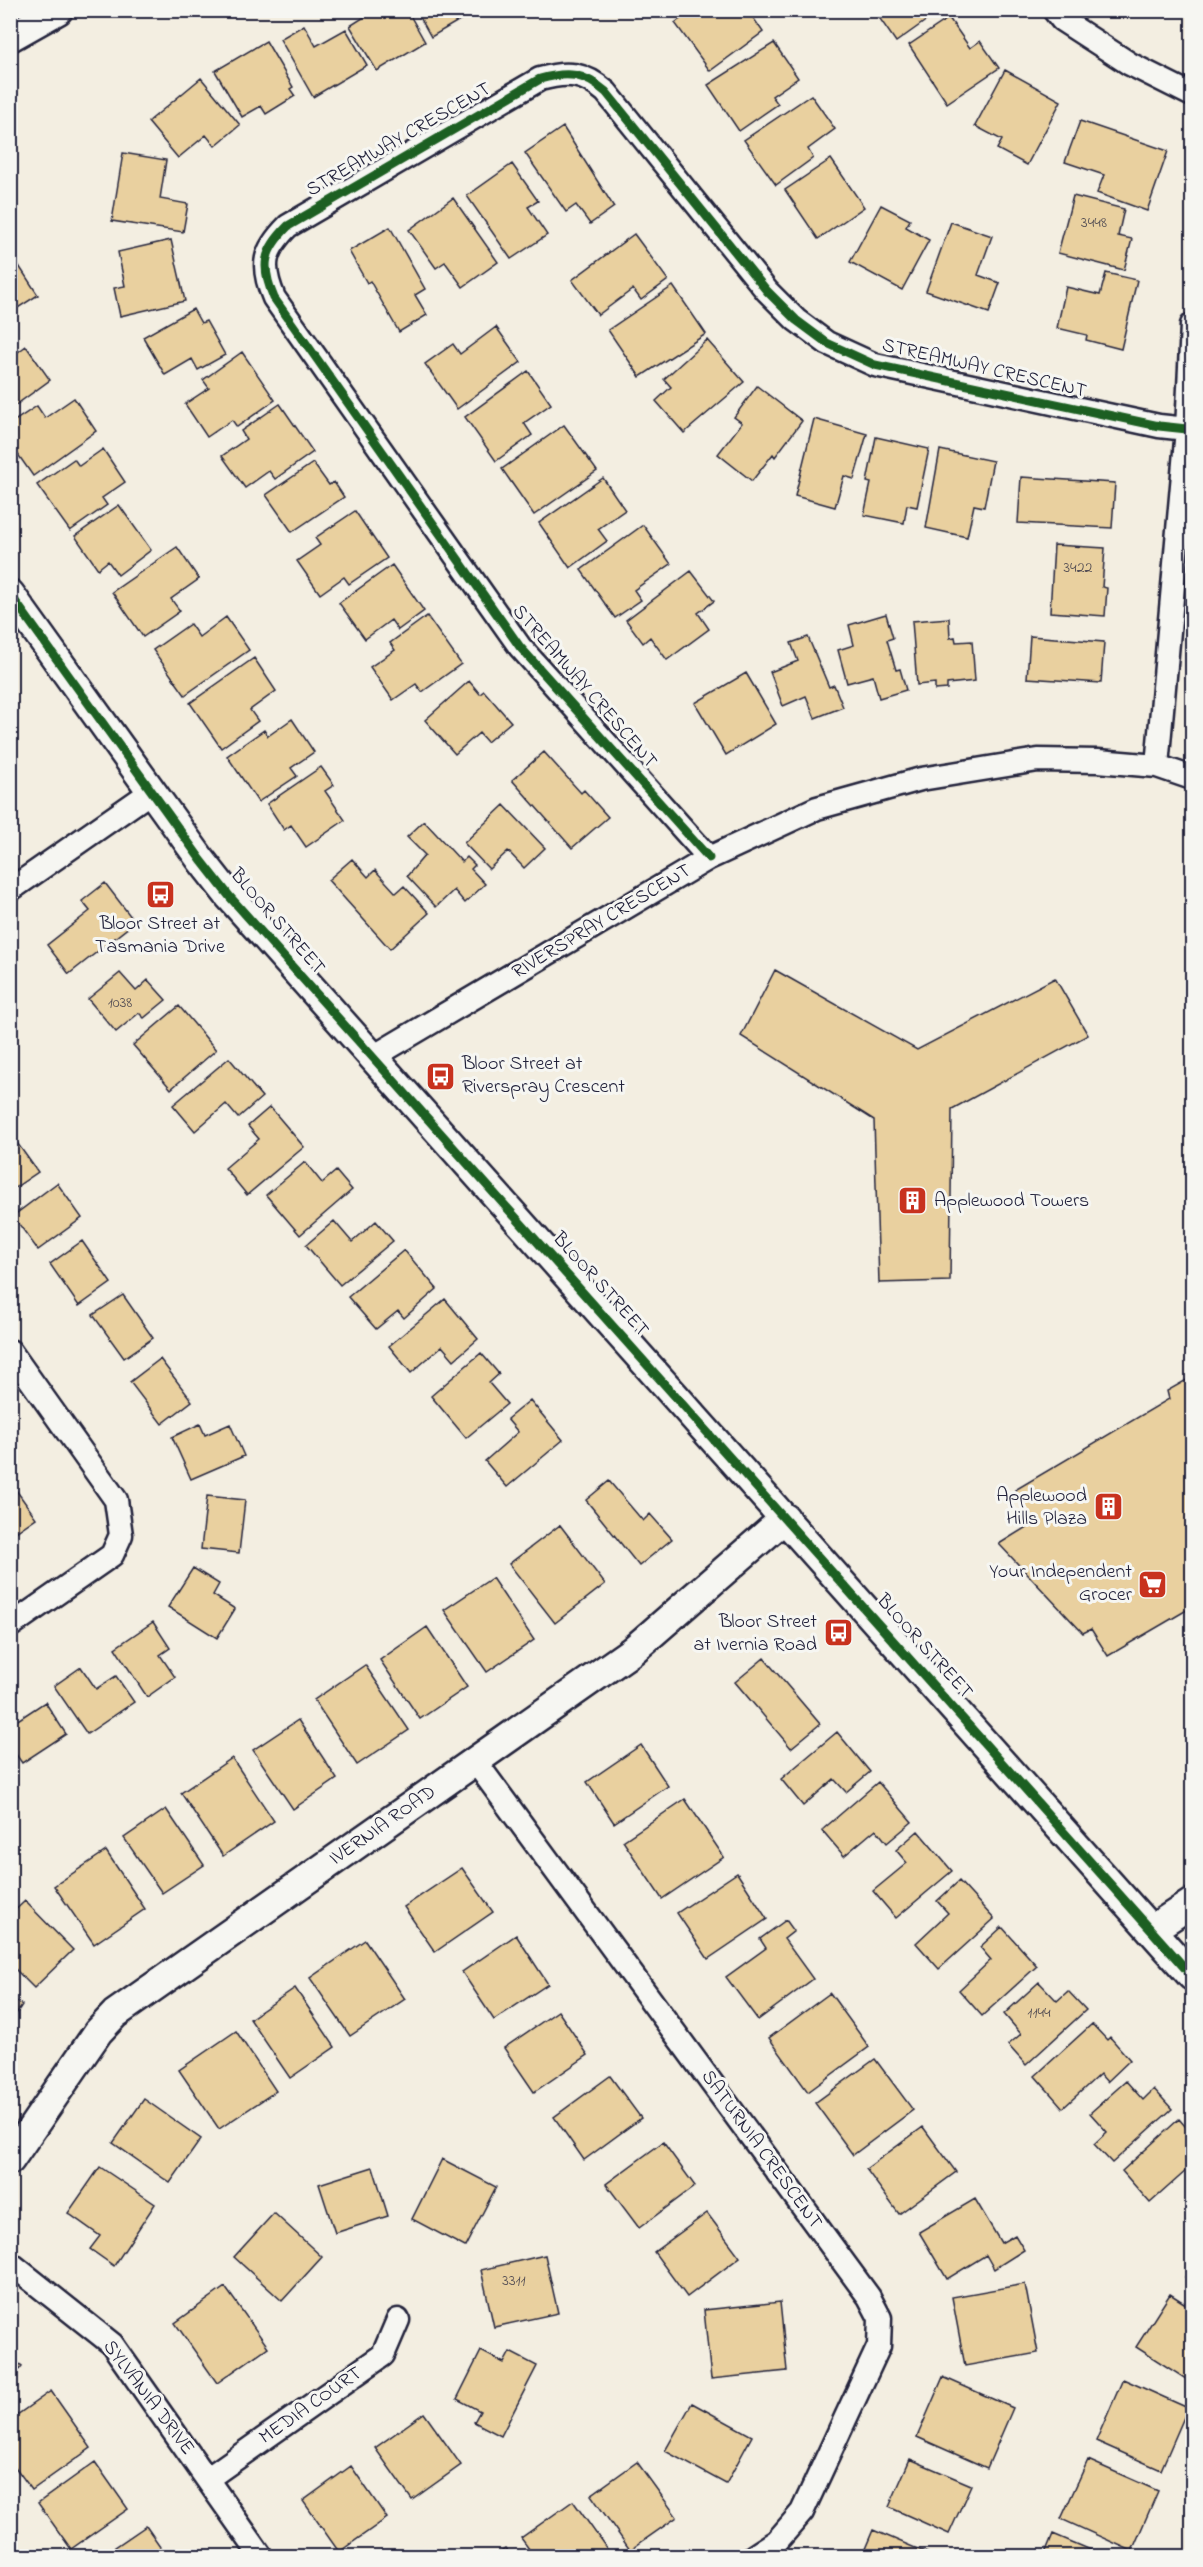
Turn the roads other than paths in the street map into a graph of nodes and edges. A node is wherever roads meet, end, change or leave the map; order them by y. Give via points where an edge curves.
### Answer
1 (58, 10) edge
2 (1054, 10) edge
3 (10, 37) edge
4 (1192, 95) edge
5 (1192, 325) edge
6 (1187, 429) junction
7 (10, 594) edge
8 (1157, 766) junction
9 (1192, 778) edge
10 (152, 792) junction
11 (709, 858) junction
12 (10, 890) edge
13 (373, 1057) junction
14 (10, 1351) edge
15 (785, 1518) junction
16 (10, 1626) edge
17 (475, 1761) junction
18 (1192, 1903) edge
19 (1152, 1930) junction
20 (1192, 1976) edge
21 (10, 2160) edge
22 (10, 2263) edge
23 (398, 2320) dead end
24 (207, 2479) junction
25 (261, 2556) edge
26 (754, 2556) edge

1 - 3 street
2 - 4 street via 1062,20 1130,64
5 - 6 street
6 - 8 street
6 - 11 street, STREAMWAY CRESCENT via 875,365 827,343 767,291 606,92 579,74 561,73 540,79 288,225 271,243 266,264 267,281 274,297 520,647
7 - 10 street, BLOOR STREET
8 - 9 street, RIVERSPRAY CRESCENT
8 - 11 street, RIVERSPRAY CRESCENT via 1038,759 921,778 817,808
10 - 12 street
10 - 13 street, BLOOR STREET via 230,897
11 - 13 street, RIVERSPRAY CRESCENT
13 - 15 street, BLOOR STREET
14 - 16 street via 116,1500 121,1535 112,1555
15 - 17 street, IVERNIA ROAD via 632,1652
15 - 19 street, BLOOR STREET
17 - 21 street, IVERNIA ROAD via 115,2014 98,2032
17 - 26 street, SATURNIA CRESCENT via 869,2297 880,2318 879,2346 802,2512 777,2541
18 - 19 street
19 - 20 street, BLOOR STREET
22 - 24 street, SYLVANIA DRIVE via 112,2344
23 - 24 street, MEDIA COURT via 383,2355
24 - 25 street, SYLVANIA DRIVE

